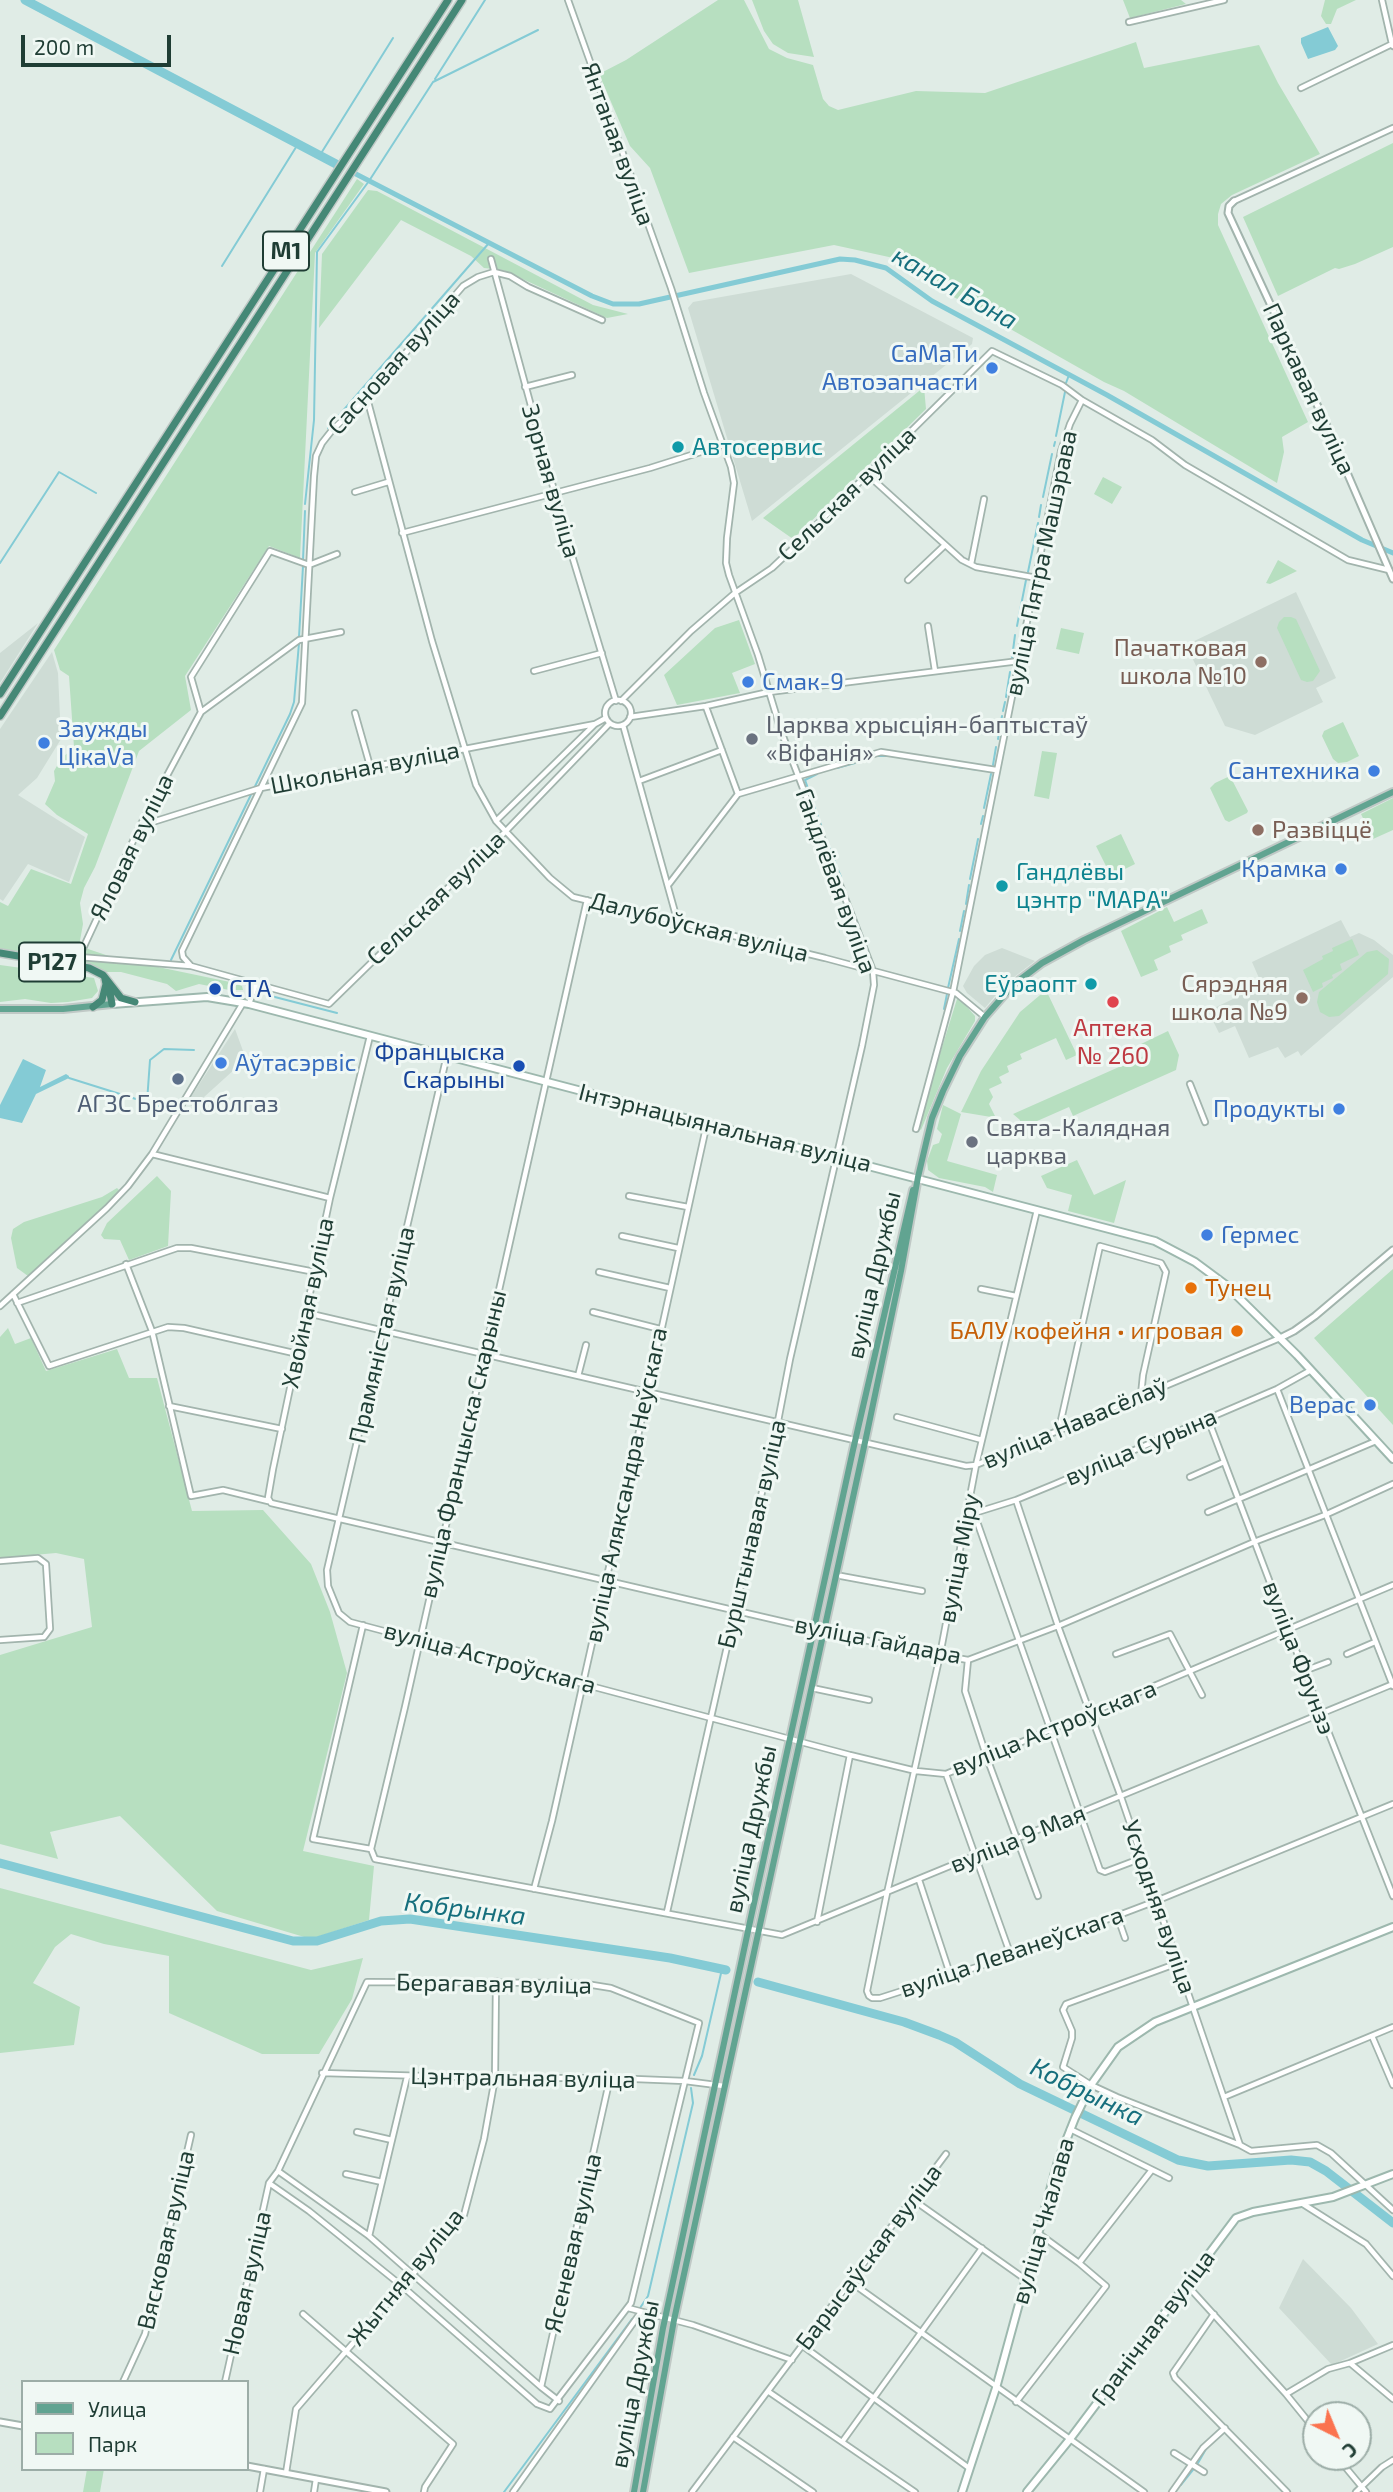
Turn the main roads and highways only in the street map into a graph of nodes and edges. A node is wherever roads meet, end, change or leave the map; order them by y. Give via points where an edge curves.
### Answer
1 (448, 0) edge
2 (462, 0) edge
3 (0, 694) edge
4 (0, 716) edge
5 (1393, 792) edge
6 (0, 953) edge
7 (103, 975) junction
8 (135, 1002) junction
9 (112, 1004) junction
10 (93, 1007) junction
11 (0, 1009) edge
12 (918, 1177) junction
13 (867, 1389) junction
14 (856, 1440) junction
15 (865, 1443) junction
16 (1393, 1459) edge
17 (853, 1498) junction
18 (827, 1573) junction
19 (814, 1627) junction
20 (824, 1629) junction
21 (803, 1684) junction
22 (811, 1685) junction
23 (790, 1739) junction
24 (800, 1741) junction
25 (787, 1797) junction
26 (762, 1871) junction
27 (1393, 1927) edge
28 (749, 1928) junction
29 (758, 1930) junction
30 (747, 1980) junction
31 (715, 2084) junction
32 (713, 2137) junction
33 (1393, 2174) edge
34 (677, 2264) junction
35 (666, 2318) junction
36 (674, 2320) junction
37 (663, 2375) junction
38 (634, 2492) edge
39 (643, 2492) edge
40 (962, 2492) edge
41 (1027, 2492) edge

1 - 3 highway, М1
2 - 4 highway, М1
5 - 12 main road, вуліца Дружбы via 1057,954 1013,985 960,1056 932,1118
6 - 7 highway, Р127 via 89,968
7 - 8 highway, Р127 via 121,998
7 - 9 highway, Р127
7 - 10 highway, Р127 via 105,992
8 - 9 main road, Р127
8 - 12 main road, Інтэрнацыянальная вуліца / Р127 via 225,998
9 - 10 main road, Р127
10 - 11 main road, Р127
12 - 13 main road, вуліца Дружбы
12 - 15 main road, вуліца Дружбы
12 - 16 main road, Інтэрнацыянальная вуліца via 1155,1241 1182,1253 1226,1285
13 - 14 main road, вуліца Дружбы
13 - 15 main road via 860,1435
14 - 17 main road via 860,1447
14 - 18 main road, вуліца Дружбы
15 - 17 main road, вуліца Дружбы
17 - 20 main road, вуліца Дружбы
18 - 19 main road, вуліца Дружбы
18 - 20 main road via 819,1623
19 - 21 main road, вуліца Дружбы
19 - 22 main road via 819,1634
20 - 22 main road, вуліца Дружбы
21 - 23 main road, вуліца Дружбы
21 - 24 main road via 795,1735
22 - 24 main road, вуліца Дружбы
23 - 25 main road via 795,1746
23 - 26 main road, вуліца Дружбы
24 - 25 main road, вуліца Дружбы
25 - 29 main road, вуліца Дружбы
26 - 28 main road, вуліца Дружбы
26 - 29 main road via 753,1924
27 - 40 main road, вуліца Чкалава via 1154,2022 1118,2048 1091,2085 1070,2129
28 - 30 main road via 754,1936
28 - 31 main road, вуліца Дружбы
29 - 30 main road, вуліца Дружбы
30 - 32 main road, вуліца Дружбы
31 - 32 main road via 720,2093
31 - 34 main road, вуліца Дружбы
32 - 36 main road, вуліца Дружбы
33 - 41 main road, Гранічная вуліца via 1346,2193 1238,2217
34 - 35 main road, вуліца Дружбы
34 - 36 main road via 671,2310
35 - 37 main road via 670,2325
35 - 38 main road, вуліца Дружбы
36 - 37 main road, вуліца Дружбы
37 - 39 main road, вуліца Дружбы

